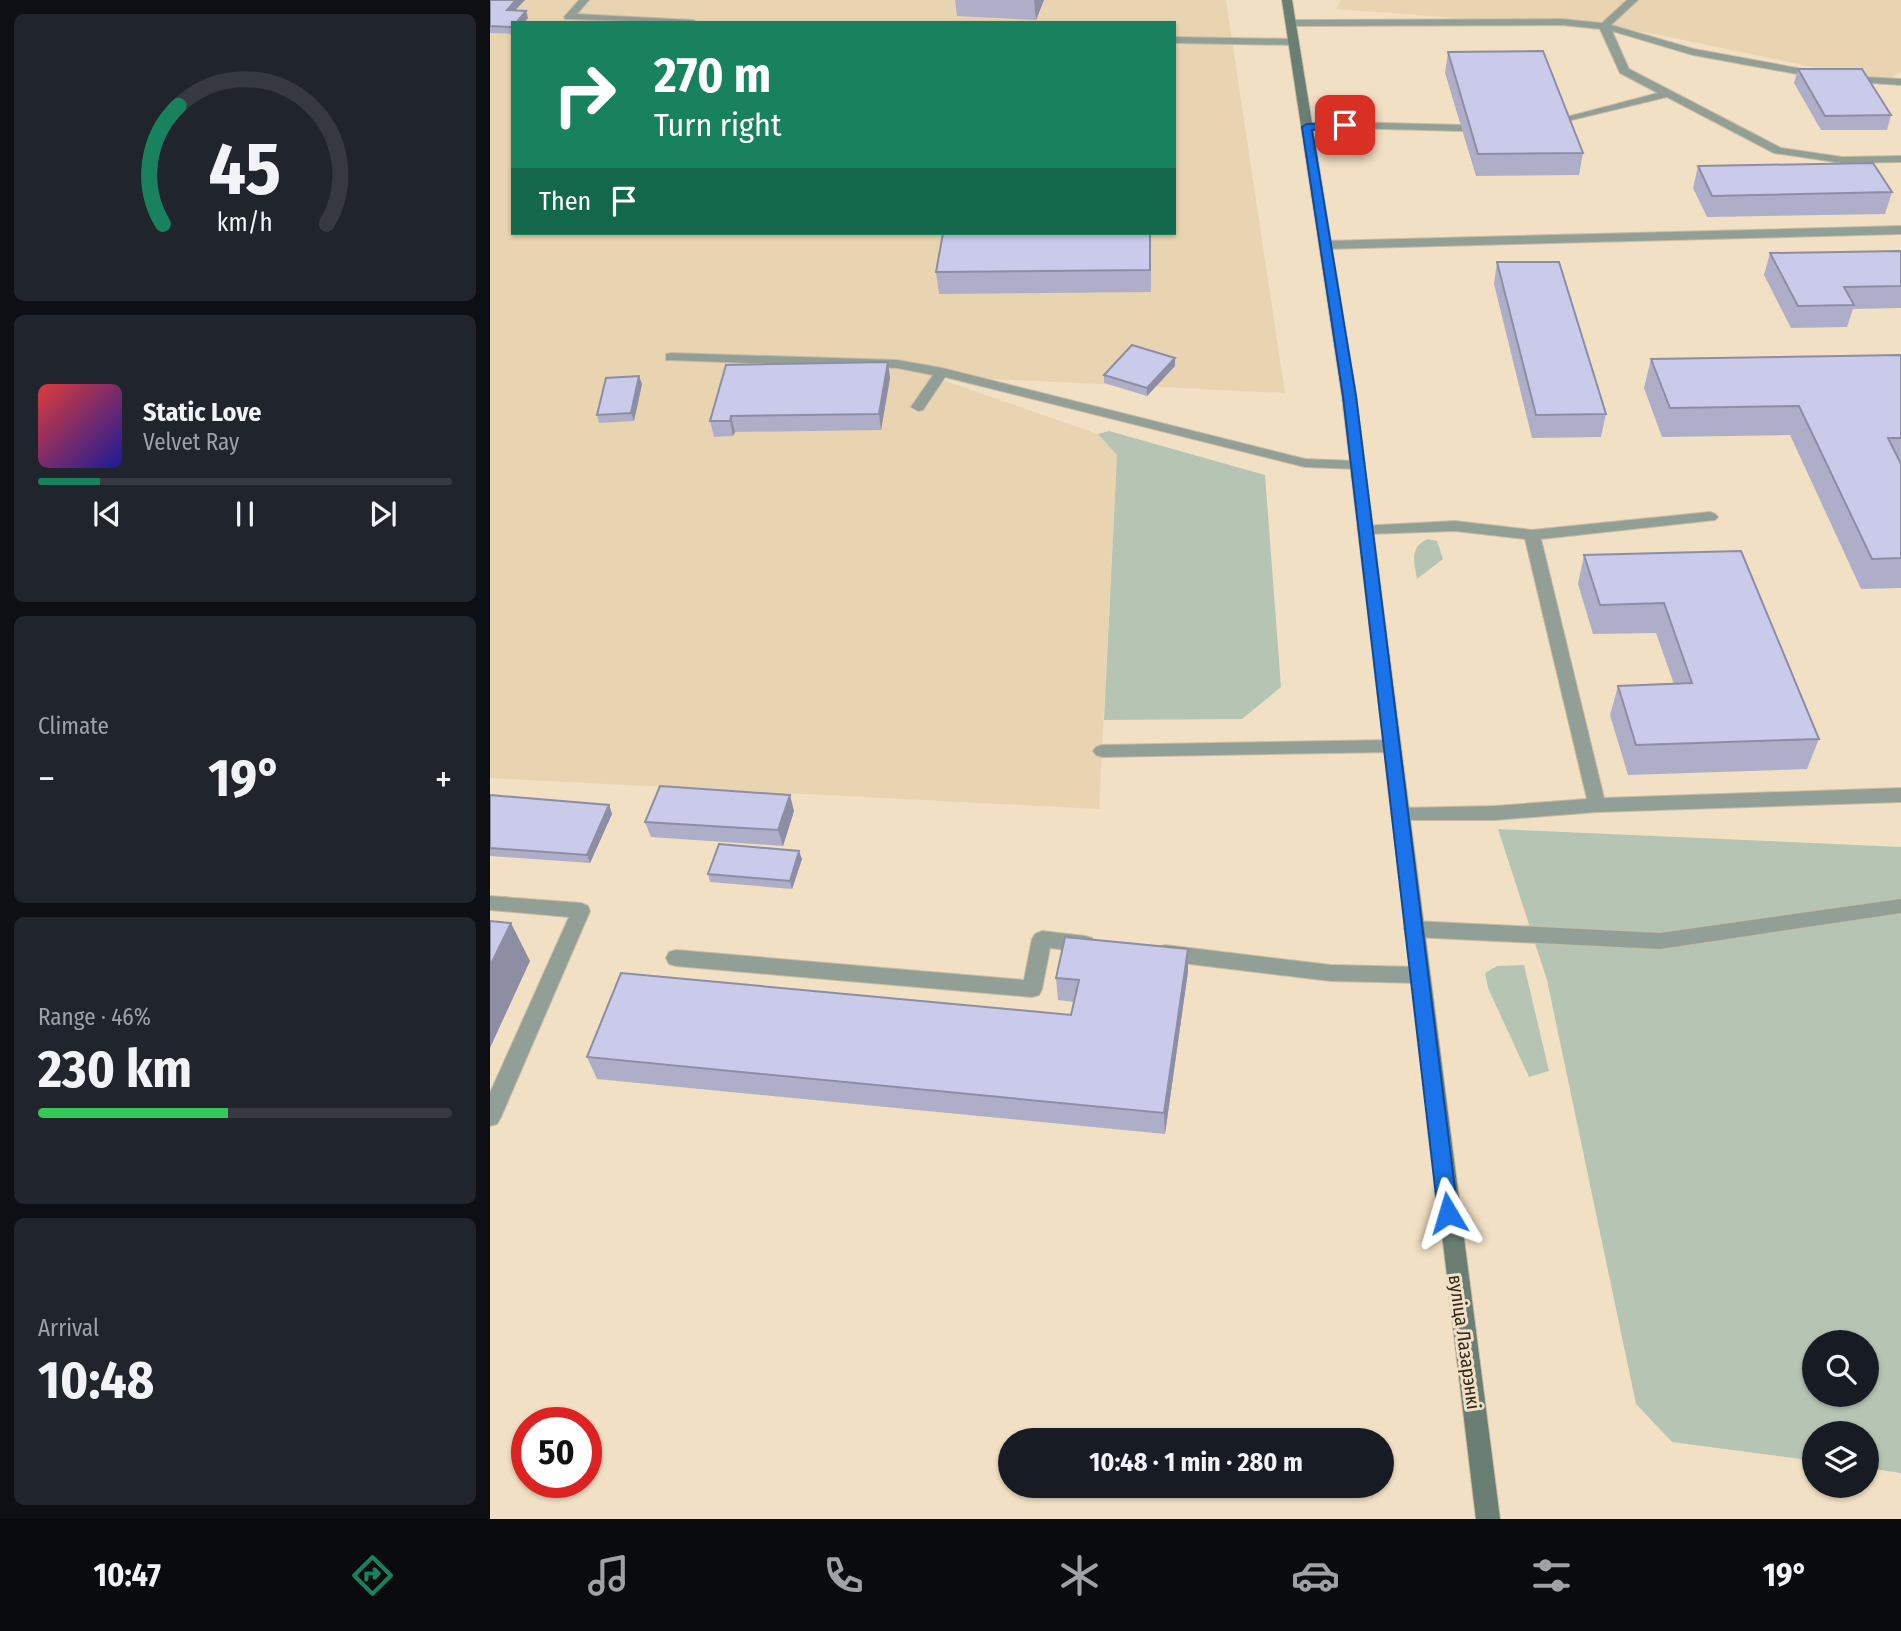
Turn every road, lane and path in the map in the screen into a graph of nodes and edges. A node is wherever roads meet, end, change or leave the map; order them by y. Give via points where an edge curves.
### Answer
1 (584, 0) edge
2 (1287, 0) edge
3 (1633, 0) edge
4 (652, 21) edge
5 (1293, 23) junction
6 (1604, 26) junction
7 (1176, 40) edge
8 (1293, 41) junction
9 (1901, 82) edge
10 (1667, 94) junction
11 (1559, 122) edge
12 (1307, 127) junction
13 (1462, 128) edge
14 (1901, 159) edge
15 (1901, 230) edge
16 (1325, 245) junction
17 (671, 357) dead end
18 (942, 372) junction
19 (918, 407) dead end
20 (1357, 465) junction
21 (1710, 517) dead end
22 (1366, 529) junction
23 (1532, 535) junction
24 (1392, 746) junction
25 (1102, 751) dead end
26 (1901, 795) edge
27 (1597, 805) junction
28 (1401, 815) junction
29 (490, 904) edge
30 (1901, 906) edge
31 (1414, 929) junction
32 (1109, 947) edge
33 (1150, 952) edge
34 (676, 958) dead end
35 (1419, 975) junction
36 (490, 1117) edge
37 (1488, 1519) edge

1 - 4 lane via 569,17
2 - 5 main road, вуліца Лазарэнкі
3 - 6 lane
5 - 6 lane via 1513,21
5 - 8 main road, вуліца Лазарэнкі
6 - 9 lane via 1693,52 1785,71
6 - 10 lane via 1624,71
7 - 8 lane
8 - 12 main road, вуліца Лазарэнкі
10 - 11 lane
10 - 14 lane via 1777,151 1842,160
12 - 13 lane
12 - 16 main road, вуліца Лазарэнкі
15 - 16 lane
16 - 20 main road, вуліца Лазарэнкі
17 - 18 lane via 897,364
18 - 19 lane
18 - 20 lane via 1305,463
20 - 22 main road, вуліца Лазарэнкі
21 - 23 lane
22 - 23 lane via 1455,526
22 - 24 main road, вуліца Лазарэнкі
23 - 27 lane
24 - 25 lane
24 - 28 main road, вуліца Лазарэнкі
26 - 27 lane
27 - 28 lane
28 - 31 main road, вуліца Лазарэнкі
29 - 36 lane via 581,911
30 - 31 lane via 1660,941
31 - 35 main road, вуліца Лазарэнкі
32 - 34 lane via 1042,939 1032,989
33 - 35 lane via 1331,973
35 - 37 main road, вуліца Лазарэнкі

